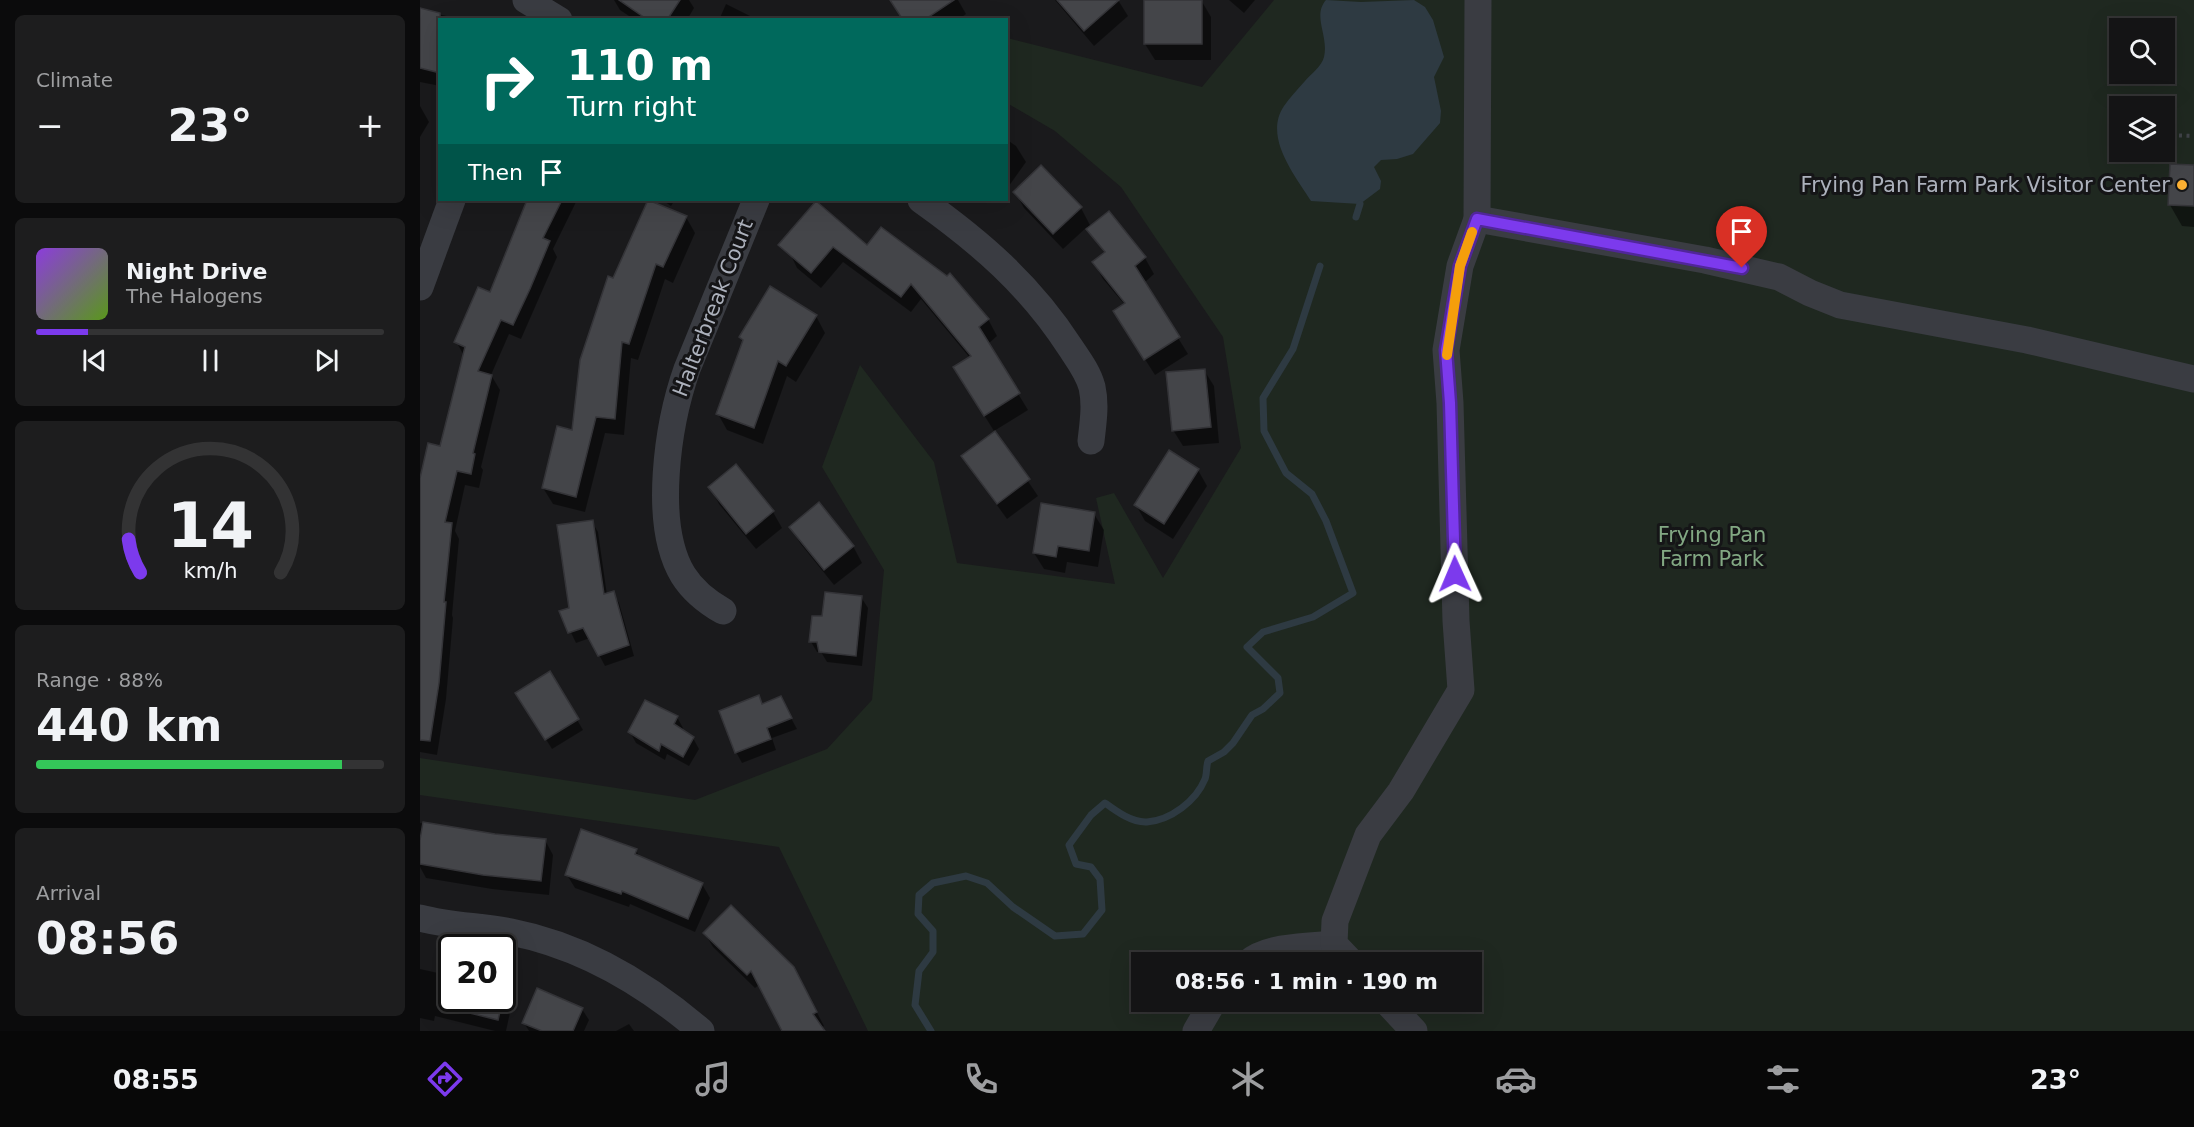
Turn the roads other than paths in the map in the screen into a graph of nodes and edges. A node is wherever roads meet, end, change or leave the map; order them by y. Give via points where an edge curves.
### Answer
1 (1478, 0) edge
2 (452, 201) edge
3 (756, 201) edge
4 (922, 201) edge
5 (1477, 219) junction
6 (420, 287) edge
7 (2194, 379) edge
8 (1091, 441) dead end
9 (723, 611) dead end
10 (420, 918) edge
11 (1274, 952) edge
12 (1332, 952) edge
13 (1343, 952) edge
14 (1208, 1012) edge
15 (1396, 1012) edge
16 (701, 1031) edge
17 (1196, 1031) edge
18 (1414, 1031) edge

1 - 5 street
2 - 6 street
3 - 9 street, Halterbreak Court via 677,396 669,438 666,496 675,557 693,589
4 - 8 street via 968,233 1013,275 1053,321 1092,386 1095,405
5 - 7 street via 1768,274 1840,305 2026,340
5 - 13 street via 1460,266 1446,350 1461,690 1401,791 1368,835 1335,921
10 - 16 street via 513,932 579,952 620,972
11 - 12 street via 1290,948
14 - 17 street
15 - 18 street

